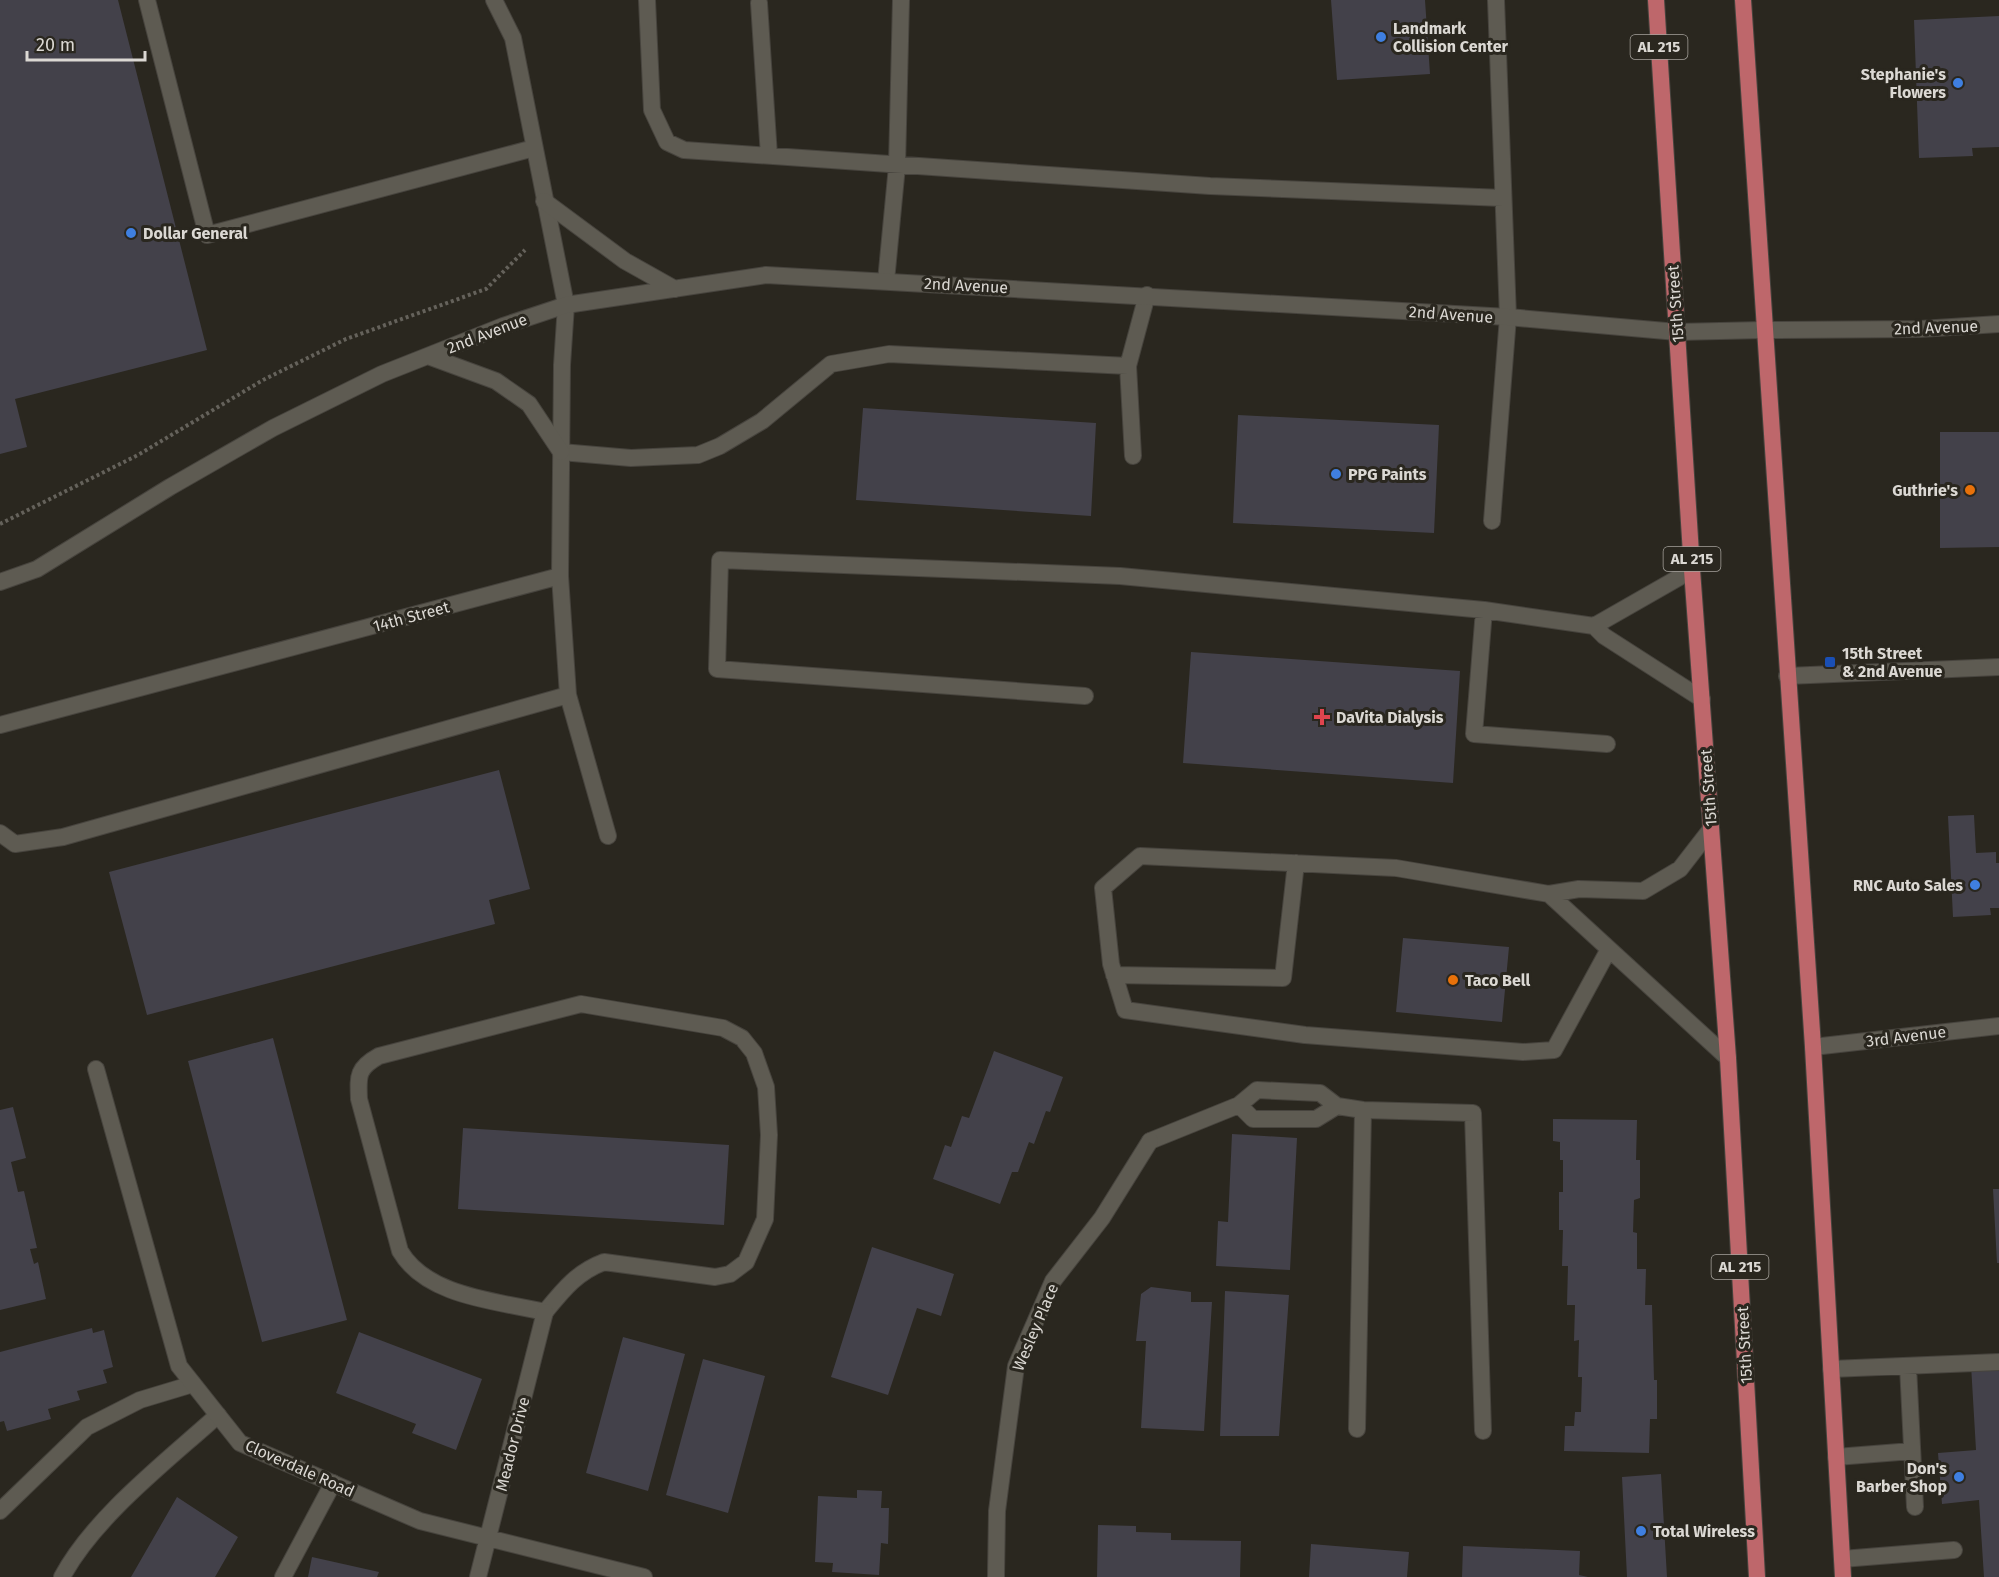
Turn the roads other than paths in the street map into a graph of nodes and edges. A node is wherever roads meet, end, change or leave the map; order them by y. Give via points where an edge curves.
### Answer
1 (147, 0) edge
2 (494, 0) edge
3 (647, 0) edge
4 (902, 0) edge
5 (1496, 0) edge
6 (1656, 0) edge
7 (1743, 0) edge
8 (759, 3) dead end
9 (534, 148) junction
10 (769, 156) junction
11 (897, 166) junction
12 (1503, 198) junction
13 (544, 201) junction
14 (886, 281) junction
15 (675, 288) junction
16 (1147, 295) junction
17 (566, 305) junction
18 (1508, 317) junction
19 (1999, 324) edge
20 (1763, 330) junction
21 (1677, 332) junction
22 (428, 356) junction
23 (1128, 366) junction
24 (561, 452) junction
25 (1133, 456) dead end
26 (1492, 521) dead end
27 (1692, 570) junction
28 (560, 576) junction
29 (0, 582) edge
30 (1484, 610) junction
31 (1594, 626) junction
32 (1999, 667) edge
33 (1787, 676) junction
34 (568, 695) junction
35 (1085, 696) dead end
36 (1702, 699) junction
37 (0, 725) edge
38 (1607, 744) dead end
39 (1711, 829) junction
40 (0, 833) edge
41 (608, 836) dead end
42 (1296, 863) junction
43 (1548, 894) junction
44 (1609, 949) junction
45 (1114, 975) junction
46 (1999, 1026) edge
47 (1813, 1047) junction
48 (1728, 1059) junction
49 (96, 1069) dead end
50 (1239, 1105) junction
51 (1337, 1106) junction
52 (1363, 1110) junction
53 (544, 1312) junction
54 (1999, 1362) edge
55 (1908, 1366) junction
56 (1831, 1369) junction
57 (194, 1384) junction
58 (218, 1415) junction
59 (1357, 1429) dead end
60 (1483, 1431) dead end
61 (1912, 1451) junction
62 (1836, 1457) junction
63 (333, 1483) junction
64 (1915, 1507) dead end
65 (0, 1511) edge
66 (490, 1536) junction
67 (1954, 1550) dead end
68 (1842, 1559) junction
69 (62, 1577) edge
70 (283, 1577) edge
71 (478, 1577) edge
72 (644, 1577) edge
73 (996, 1577) edge
74 (1758, 1577) edge
75 (1843, 1577) edge

1 - 9 street via 207,235
2 - 9 street via 513,38
3 - 10 street via 652,110 667,142 684,150
4 - 11 street
5 - 12 street
6 - 21 main road, 15th Street / AL 215
7 - 20 main road
8 - 10 street
9 - 13 street
10 - 11 street
11 - 12 street via 1210,186
11 - 14 street
12 - 18 street
13 - 15 street via 625,261
13 - 17 street
14 - 15 street, 2nd Avenue via 766,275
14 - 16 street, 2nd Avenue
15 - 17 street, 2nd Avenue
16 - 18 street, 2nd Avenue
16 - 23 street
17 - 22 street, 2nd Avenue
17 - 24 street
18 - 21 street, 2nd Avenue
18 - 26 street
19 - 20 street, 2nd Avenue
20 - 21 street, 2nd Avenue
20 - 33 main road
21 - 27 main road, 15th Street / AL 215
22 - 24 street via 496,381 529,404
22 - 29 street, 2nd Avenue via 382,374 273,428 37,570
23 - 24 street via 889,354 831,364 762,421 698,455 631,458
23 - 25 street
24 - 28 street
27 - 31 street
27 - 36 main road, 15th Street / AL 215
28 - 34 street
28 - 37 street, 14th Street
30 - 31 street
30 - 35 street via 1120,576 720,560 717,669
30 - 38 street via 1474,734
31 - 36 street
32 - 33 street
33 - 47 main road
34 - 40 street via 63,837 15,844
34 - 41 street
36 - 39 main road, 15th Street / AL 215
39 - 43 street via 1680,868 1643,891 1578,889
39 - 48 main road, 15th Street / AL 215
42 - 43 street via 1396,868
42 - 45 street via 1283,978
42 - 45 street via 1140,856 1103,888
43 - 44 street
44 - 45 street via 1554,1050 1523,1052 1305,1035 1149,1015 1125,1010
44 - 48 street
46 - 47 street, 3rd Avenue
47 - 56 main road
48 - 74 main road, 15th Street / AL 215
49 - 57 street, Cloverdale Road via 179,1366
50 - 51 street via 1253,1119 1316,1119
50 - 51 street via 1257,1090 1320,1093
50 - 73 street, Wesley Place via 1150,1141 1102,1218 1053,1281 1016,1366 997,1511
51 - 52 street
52 - 59 street
52 - 60 street via 1473,1113
53 - 53 street via 571,1281 604,1262 715,1277 730,1274 746,1262 765,1219 769,1135 766,1087 754,1053 742,1038 723,1028 581,1004 379,1056 364,1064 358,1078 359,1099 400,1251 408,1264 428,1280 464,1294
53 - 66 street, Meador Drive
54 - 55 street
55 - 56 street
55 - 61 street
56 - 62 main road
57 - 58 street, Cloverdale Road
57 - 65 street via 140,1400 87,1427
58 - 63 street, Cloverdale Road via 240,1443
58 - 69 street via 116,1508
61 - 62 street
61 - 64 street
62 - 68 main road
63 - 66 street, Cloverdale Road via 420,1521
63 - 70 street
66 - 71 street, Meador Drive
66 - 72 street, Cloverdale Road
67 - 68 street
68 - 75 main road

